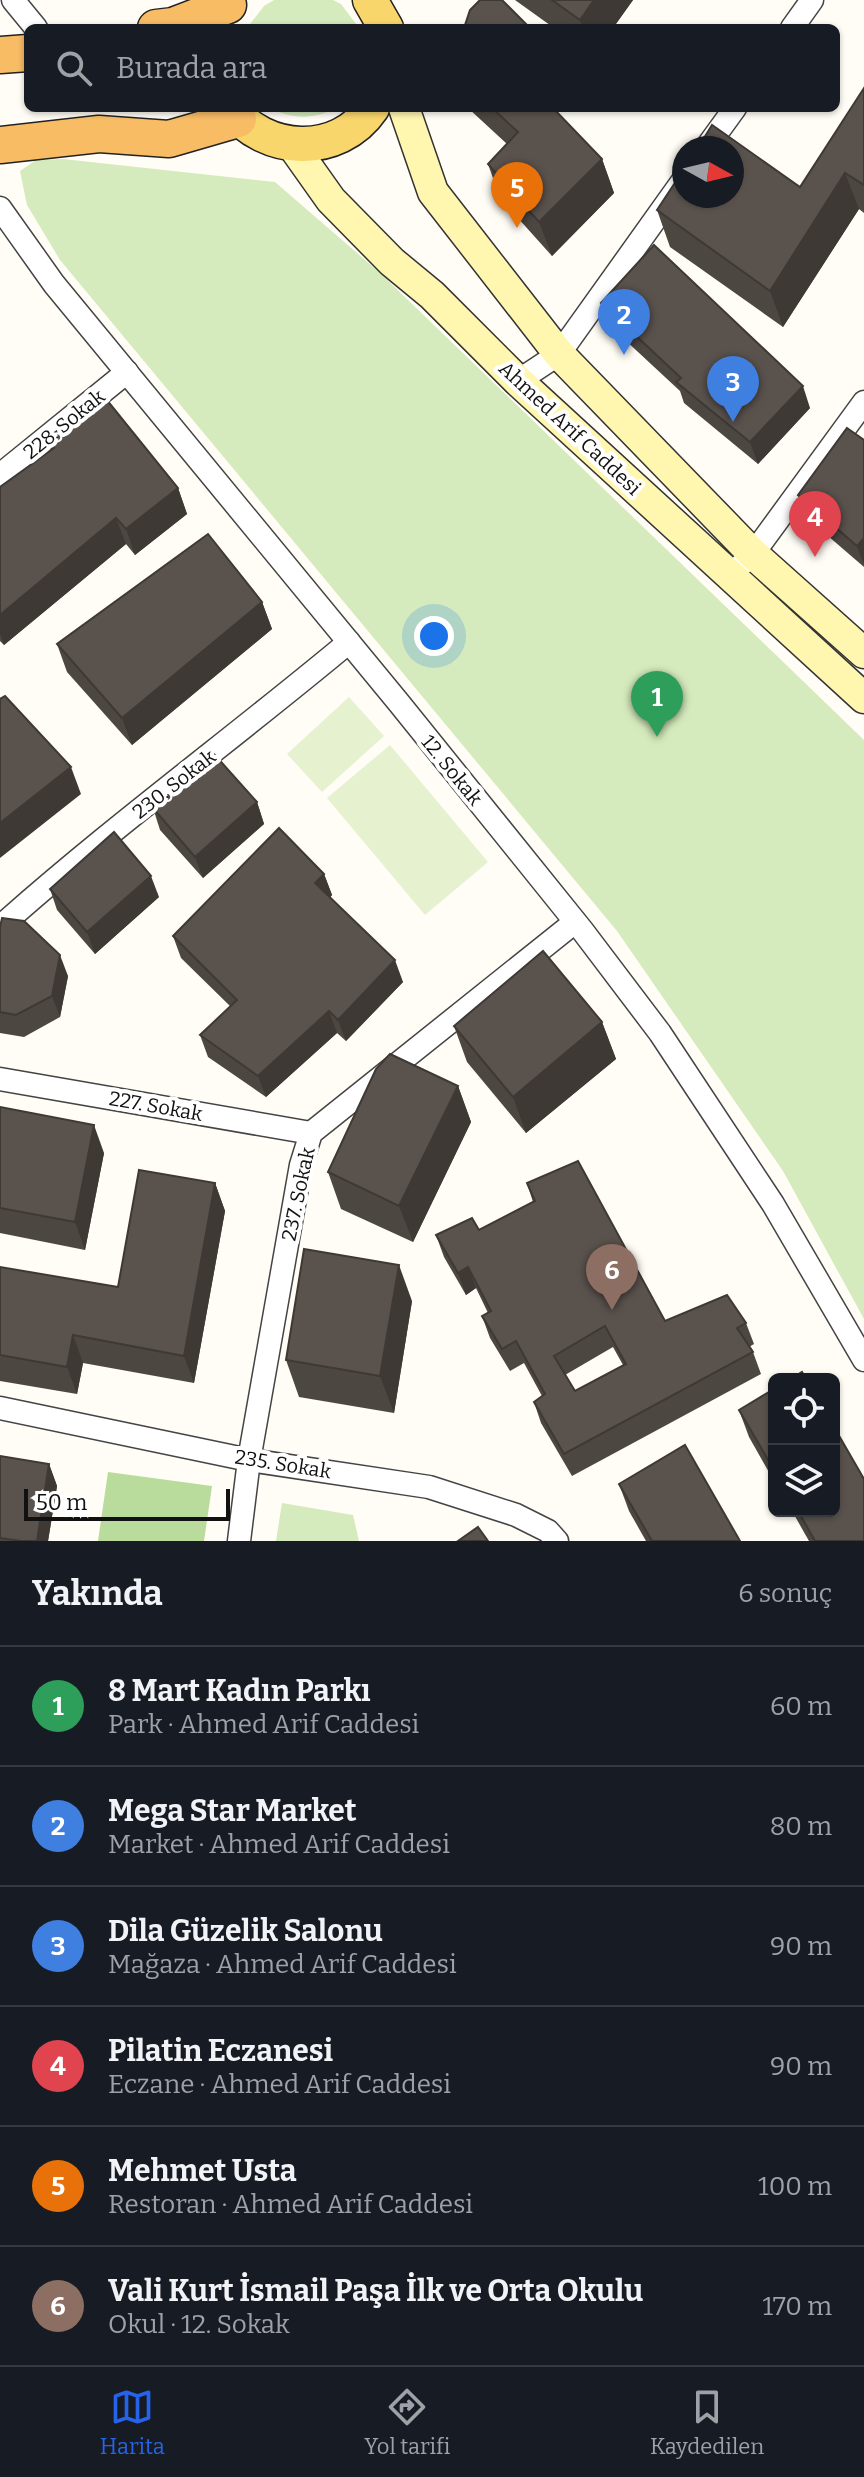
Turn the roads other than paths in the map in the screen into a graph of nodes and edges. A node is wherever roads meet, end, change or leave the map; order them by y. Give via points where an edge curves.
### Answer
1 (13, 0) edge
2 (812, 0) edge
3 (226, 11) edge
4 (33, 24) edge
5 (180, 24) edge
6 (795, 24) edge
7 (24, 53) edge
8 (0, 55) edge
9 (116, 112) edge
10 (369, 112) edge
11 (405, 112) edge
12 (732, 112) edge
13 (234, 113) edge
14 (81, 136) junction
15 (715, 136) edge
16 (0, 145) edge
17 (292, 145) junction
18 (672, 196) edge
19 (0, 208) edge
20 (559, 354) junction
21 (127, 372) junction
22 (518, 381) junction
23 (864, 402) edge
24 (0, 475) edge
25 (753, 554) junction
26 (730, 575) junction
27 (349, 642) junction
28 (864, 653) edge
29 (857, 680) edge
30 (575, 922) junction
31 (0, 927) edge
32 (0, 1079) edge
33 (311, 1133) junction
34 (864, 1360) edge
35 (0, 1408) edge
36 (249, 1460) junction
37 (239, 1541) edge
38 (557, 1541) edge

1 - 4 street
2 - 6 street
3 - 5 highway
7 - 8 highway
9 - 14 highway
10 - 17 main road via 345,133 320,143
11 - 20 main road, Ahmed Arif Caddesi via 433,192
12 - 15 street
13 - 14 highway via 169,139
13 - 17 main road via 263,136
14 - 16 highway
17 - 22 main road, Ahmed Arif Caddesi via 358,229
18 - 20 street
19 - 21 street, 12. Sokak
20 - 22 street
20 - 25 main road, Ahmed Arif Caddesi
21 - 24 street, 228. Sokak
21 - 27 street, 12. Sokak
22 - 26 main road, Ahmed Arif Caddesi
23 - 25 street
25 - 26 street
25 - 28 main road, Ahmed Arif Caddesi
26 - 29 main road, Ahmed Arif Caddesi
27 - 30 street, 12. Sokak
27 - 31 street, 230. Sokak
30 - 33 street, 237. Sokak
30 - 34 street, 12. Sokak via 660,1033 773,1204
32 - 33 street, 227. Sokak
33 - 36 street, 237. Sokak
35 - 36 street, 235. Sokak
36 - 37 street, 237. Sokak
36 - 38 street, 235. Sokak via 429,1487 516,1515

